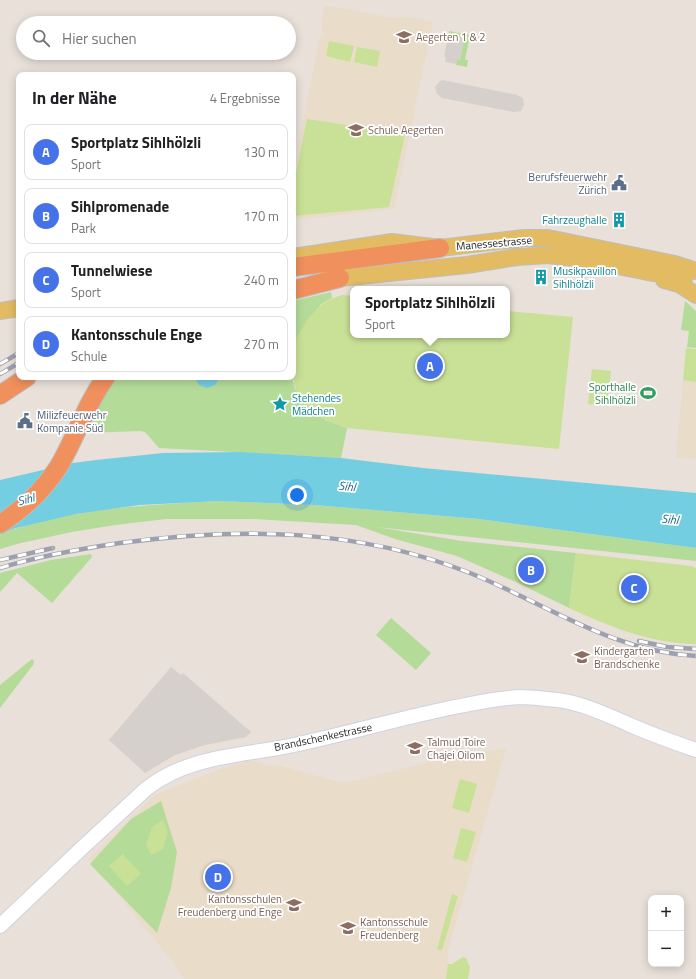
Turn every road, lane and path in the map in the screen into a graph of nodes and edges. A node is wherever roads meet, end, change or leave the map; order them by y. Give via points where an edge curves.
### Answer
1 (440, 248) joint
2 (296, 263) edge
3 (695, 267) edge
4 (653, 273) junction
5 (340, 278) junction
6 (296, 280) edge
7 (296, 289) edge
8 (694, 293) edge
9 (16, 308) edge
10 (0, 311) edge
11 (22, 380) edge
12 (104, 380) edge
13 (0, 395) edge
14 (0, 524) edge
15 (696, 750) edge
16 (0, 926) edge

1 - 2 highway
1 - 3 main road, Manessestrasse via 524,238 548,238
3 - 4 main road, Manessestrasse via 683,276
3 - 8 main road, Manessestrasse
4 - 5 main road, Manessestrasse via 584,259 538,255
4 - 8 main road, Manessestrasse
5 - 6 main road, Manessestrasse via 323,276
5 - 7 highway
9 - 10 main road
11 - 13 highway
12 - 14 highway via 59,465 45,486 20,510
15 - 16 street, Brandschenkestrasse via 594,709 559,700 521,697 439,710 289,746 201,762 171,773 146,789

